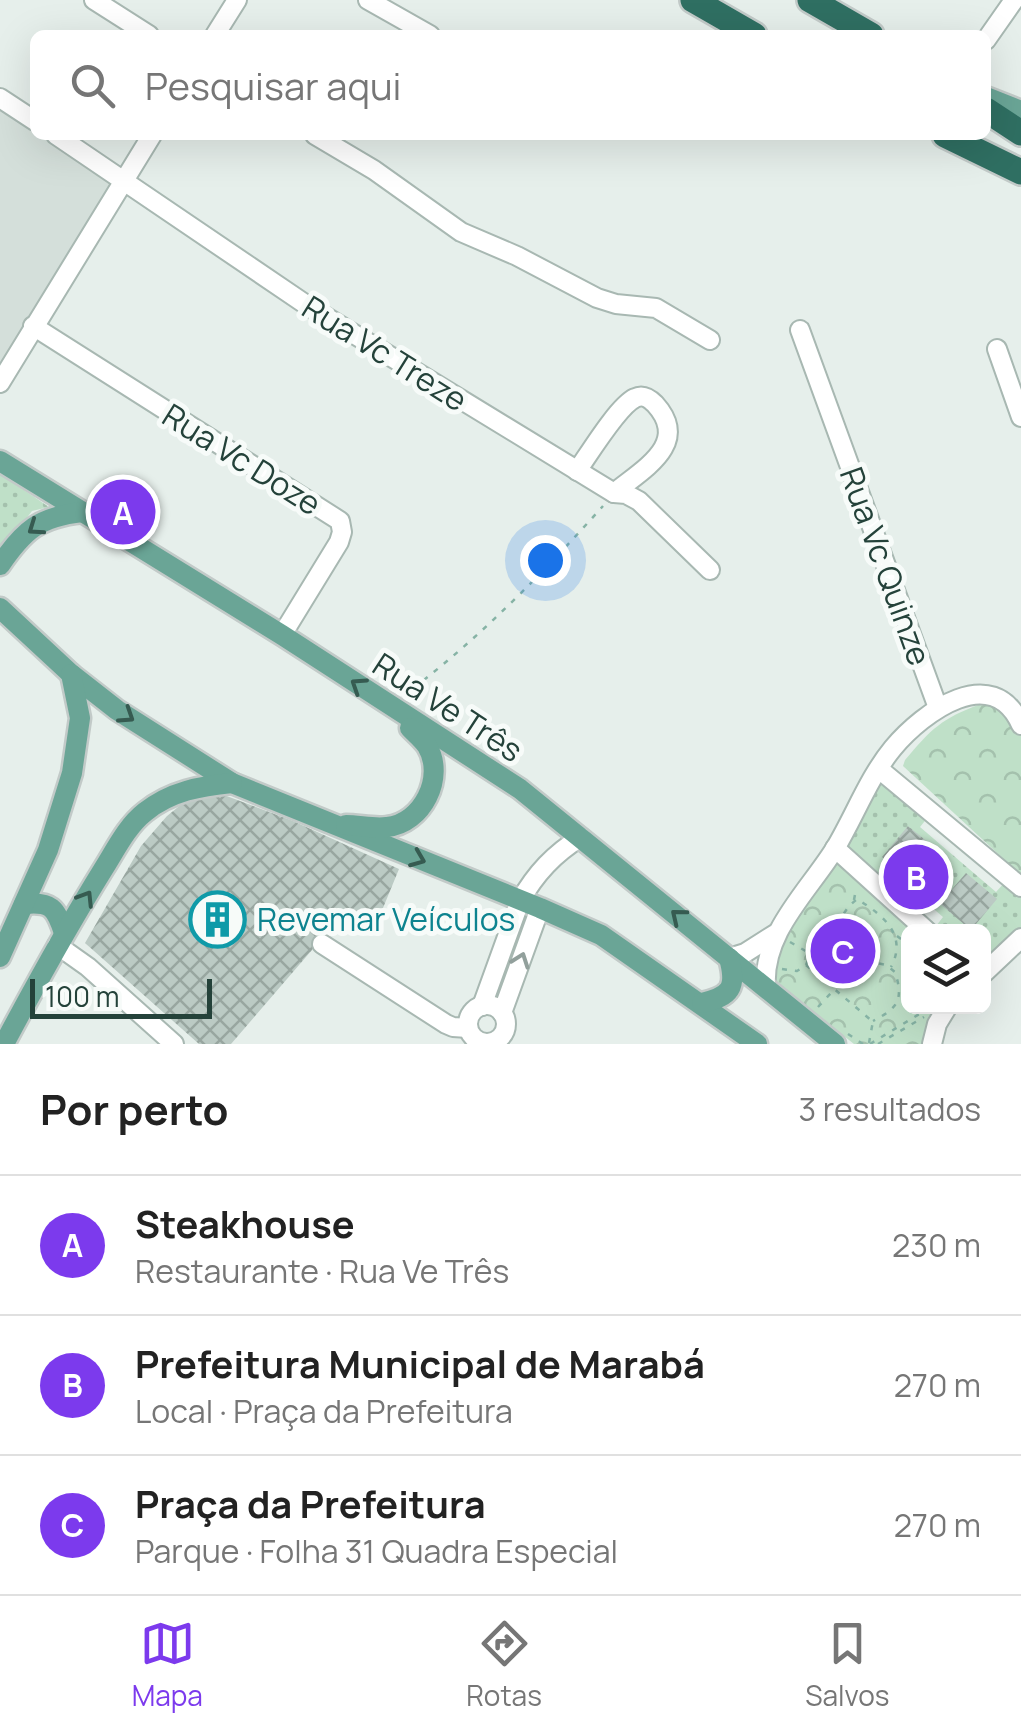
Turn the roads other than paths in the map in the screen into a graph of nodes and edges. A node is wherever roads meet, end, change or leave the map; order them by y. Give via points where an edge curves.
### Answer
1 (94, 0) edge
2 (238, 0) edge
3 (368, 0) edge
4 (694, 0) edge
5 (810, 0) edge
6 (1014, 0) edge
7 (142, 30) edge
8 (218, 30) edge
9 (421, 30) edge
10 (745, 30) edge
11 (862, 30) edge
12 (991, 33) edge
13 (0, 98) edge
14 (991, 99) edge
15 (1021, 111) edge
16 (991, 113) edge
17 (30, 118) edge
18 (1021, 133) edge
19 (63, 140) edge
20 (149, 140) edge
21 (323, 140) edge
22 (956, 140) edge
23 (1021, 172) edge
24 (123, 180) junction
25 (34, 326) junction
26 (800, 330) dead end
27 (710, 340) dead end
28 (998, 349) dead end
29 (0, 383) edge
30 (1021, 417) edge
31 (0, 461) edge
32 (577, 471) junction
33 (614, 493) junction
34 (82, 512) junction
35 (0, 566) edge
36 (710, 570) dead end
37 (0, 608) edge
38 (282, 636) junction
39 (70, 674) junction
40 (390, 706) junction
41 (938, 708) junction
42 (1021, 726) edge
43 (879, 769) junction
44 (232, 783) junction
45 (330, 823) junction
46 (582, 838) junction
47 (835, 848) junction
48 (1021, 886) edge
49 (24, 904) junction
50 (530, 904) junction
51 (919, 924) edge
52 (1021, 938) edge
53 (60, 939) junction
54 (780, 942) junction
55 (322, 944) dead end
56 (0, 958) edge
57 (729, 958) junction
58 (991, 967) edge
59 (774, 981) junction
60 (702, 1003) junction
61 (482, 1006) junction
62 (943, 1014) edge
63 (507, 1028) edge
64 (838, 1036) edge
65 (474, 1039) edge
66 (4, 1044) edge
67 (174, 1044) edge
68 (758, 1044) edge
69 (932, 1044) edge

1 - 7 street
2 - 8 street
3 - 9 street
4 - 10 highway
5 - 11 highway
6 - 12 street
13 - 17 street
14 - 15 main road
16 - 18 highway
19 - 24 street, Rua Vc Treze
20 - 24 street
21 - 27 street via 461,232 597,298 656,308
22 - 23 highway
24 - 25 street
24 - 32 street, Rua Vc Treze via 308,306
25 - 29 street
25 - 38 street, Rua Vc Doze via 340,521 339,542
26 - 41 street, Rua Vc Quinze
28 - 30 street
31 - 34 main road, Rua Ve Três
32 - 33 street, Rua Vc Treze
32 - 33 street via 624,408 645,396 667,421 667,443
33 - 36 street, Rua Vc Treze via 639,501
34 -> 35 main road via 44,520 25,532
34 - 38 main road, Rua Ve Três
37 - 39 main road
40 -> 38 main road, Rua Ve Três
39 -> 44 main road
39 - 49 main road via 80,718 78,747 48,850
40 - 45 main road via 428,748 428,795 416,815 388,828
40 - 46 main road, Rua Ve Três via 520,789
41 - 42 street, Rua Vc Quinze via 985,694 1012,707
41 - 43 street
43 - 47 street
43 - 48 street
44 - 45 main road
53 -> 44 main road via 142,814 200,786
45 -> 50 main road
46 - 50 street via 542,869
57 -> 46 main road, Rua Ve Três
47 - 51 street
47 - 54 street
49 - 53 main road via 49,905 58,914
49 - 56 main road
50 - 60 main road via 600,935
50 - 61 street
63 -> 50 street
52 - 58 street
53 - 66 main road
53 - 67 street
54 - 57 street
54 - 59 street via 764,970
55 - 65 street
57 - 59 main road, Rua Ve Três
57 - 60 main road via 728,992
59 - 64 main road, Rua Ve Três
60 - 68 main road
61 - 63 street via 490,1006
61 - 65 street via 470,1014
62 - 69 street
63 - 65 street via 498,1039

